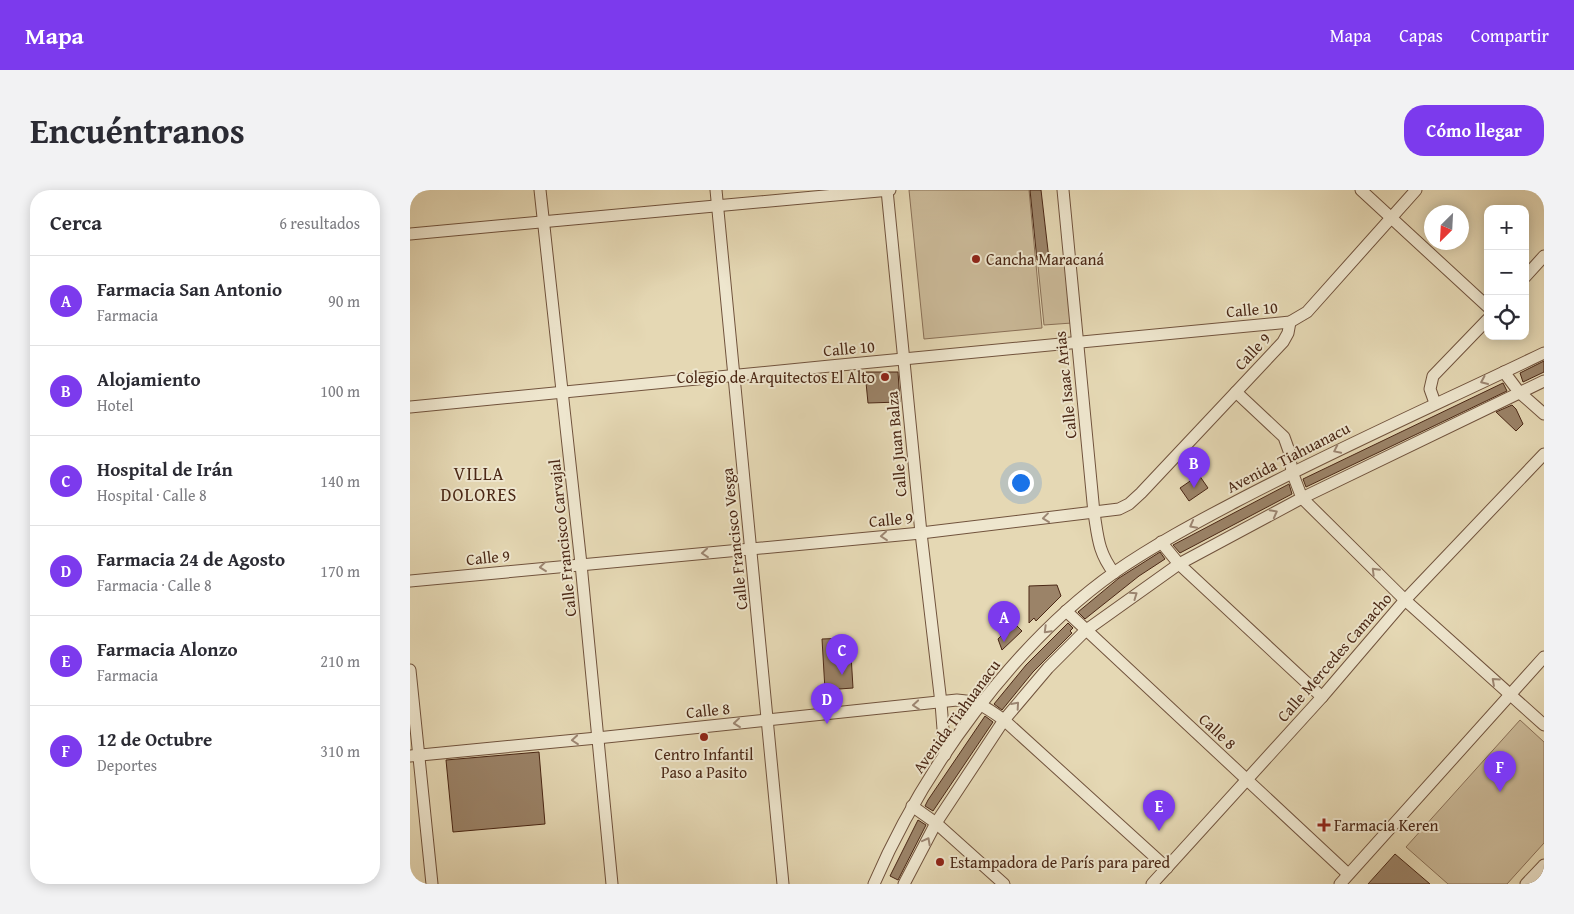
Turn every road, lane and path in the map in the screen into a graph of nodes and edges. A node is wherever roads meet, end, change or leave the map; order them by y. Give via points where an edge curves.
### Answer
1 (540, 190) edge
2 (716, 190) edge
3 (888, 190) edge
4 (1063, 190) edge
5 (1361, 190) edge
6 (1416, 190) edge
7 (717, 205) junction
8 (1391, 217) junction
9 (544, 222) junction
10 (410, 234) edge
11 (1544, 256) edge
12 (1529, 273) edge
13 (1484, 303) edge
14 (1290, 322) junction
15 (1484, 323) edge
16 (1077, 341) junction
17 (1544, 352) edge
18 (904, 360) junction
19 (1504, 372) junction
20 (733, 374) junction
21 (1544, 381) edge
22 (563, 392) junction
23 (1236, 392) junction
24 (1519, 392) junction
25 (1435, 403) junction
26 (410, 407) edge
27 (1544, 414) edge
28 (1544, 454) edge
29 (1292, 472) junction
30 (1302, 498) junction
31 (1094, 513) junction
32 (921, 533) junction
33 (1161, 542) junction
34 (752, 549) junction
35 (581, 564) junction
36 (1179, 564) junction
37 (1114, 573) junction
38 (410, 581) edge
39 (1405, 600) junction
40 (1066, 611) junction
41 (1085, 631) junction
42 (1544, 657) edge
43 (410, 670) edge
44 (1510, 695) junction
45 (1322, 697) junction
46 (941, 703) junction
47 (981, 704) junction
48 (768, 719) junction
49 (1004, 720) junction
50 (1544, 725) edge
51 (597, 738) junction
52 (945, 755) junction
53 (414, 756) edge
54 (1246, 780) junction
55 (912, 806) junction
56 (936, 823) junction
57 (1544, 865) edge
58 (1167, 868) junction
59 (1348, 874) junction
60 (432, 884) edge
61 (612, 884) edge
62 (783, 884) edge
63 (874, 884) edge
64 (904, 884) edge
65 (1004, 884) edge
66 (1152, 884) edge
67 (1340, 884) edge
68 (1526, 884) edge

1 - 9 street, Calle Francisco Carvajal
2 - 7 street, Calle Francisco Vesga
3 - 7 street
3 - 18 street, Calle Juan Balza
4 - 16 street, Calle Isaac Arias
5 - 8 street
6 - 8 street
7 - 9 street
7 - 20 street, Calle Francisco Vesga
8 - 13 street
8 - 14 street via 1307,312
9 - 10 street
9 - 22 street, Calle Francisco Carvajal
11 - 12 street
14 - 16 street, Calle 10
14 - 23 street, Calle 9 via 1283,342
15 - 25 street via 1433,376 1430,389
16 - 18 street, Calle 10
16 - 31 street, Calle Isaac Arias
17 - 19 street, Avenida Tiahuanacu
18 - 20 street, Calle 10
18 - 32 street, Calle Juan Balza
19 - 24 street
19 -> 25 street, Avenida Tiahuanacu
20 - 22 street, Calle 10
20 - 34 street, Calle Francisco Vesga
21 - 24 street
22 - 26 street, Calle 10
22 - 35 street, Calle Francisco Carvajal
23 - 29 street via 1284,437
23 - 31 street, Calle 9 via 1135,499 1119,509
24 - 27 street
24 - 30 street
25 -> 29 street, Avenida Tiahuanacu
28 - 39 street, Calle Mercedes Camacho
29 - 30 street
29 -> 33 street, Avenida Tiahuanacu
36 -> 30 street
39 -> 30 street
31 -> 32 street, Calle 9
31 - 37 street, Calle Isaac Arias via 1100,550
32 -> 34 street, Calle 9
32 - 46 street, Calle Juan Balza
33 - 36 street
33 - 37 street, Avenida Tiahuanacu
34 -> 35 street, Calle 9
34 - 48 street, Calle Francisco Vesga
35 -> 38 street, Calle 9
35 - 51 street, Calle Francisco Carvajal
41 -> 36 street
36 - 45 street
37 - 40 street, Avenida Tiahuanacu
44 -> 39 street
39 - 45 street, Calle Mercedes Camacho
40 - 41 street, Calle 8
40 -> 47 street, Avenida Tiahuanacu via 1026,651
49 -> 41 street
41 - 54 street, Calle 8
42 - 44 street
43 - 53 street
44 - 50 street
44 - 59 street
45 - 54 street, Calle Mercedes Camacho
46 - 47 street, Calle 8 via 971,701
46 -> 48 street, Calle 8
46 - 52 street, Calle Juan Balza
47 - 49 street
47 - 52 street, Avenida Tiahuanacu
48 -> 51 street, Calle 8
48 - 62 street, Calle Francisco Vesga
49 - 56 street
49 - 58 street
51 -> 53 street, Calle 8
51 - 61 street, Calle Francisco Carvajal
52 - 55 street, Avenida Tiahuanacu
53 - 60 street
54 - 58 street, Calle Mercedes Camacho
54 - 59 street, Calle 8
55 - 56 street
55 - 63 street, Avenida Tiahuanacu
64 -> 56 street
56 - 65 street
57 - 68 street
58 - 66 street, Calle Mercedes Camacho
59 - 67 street

